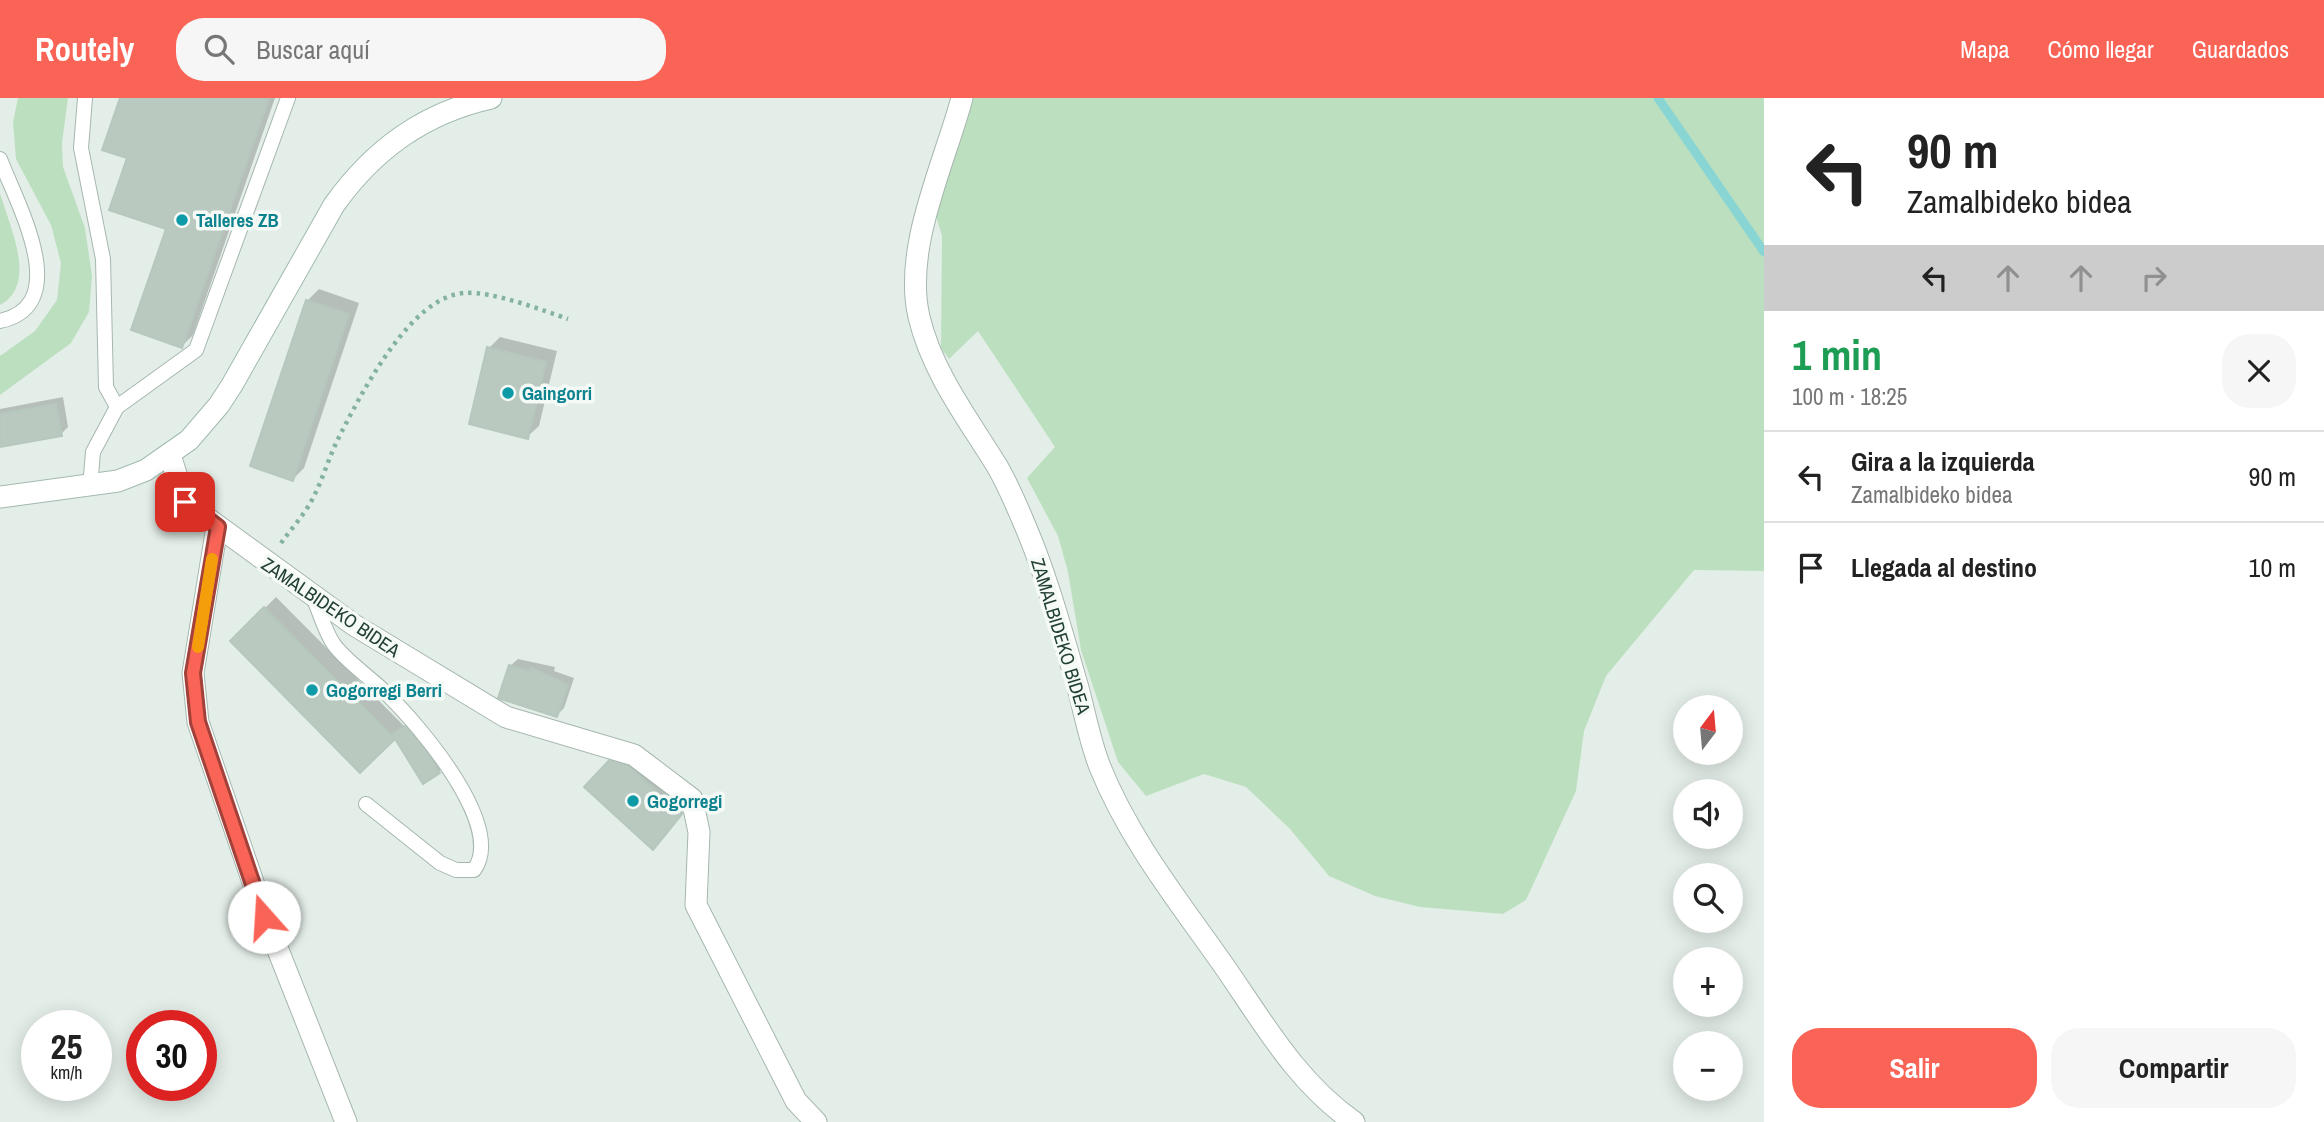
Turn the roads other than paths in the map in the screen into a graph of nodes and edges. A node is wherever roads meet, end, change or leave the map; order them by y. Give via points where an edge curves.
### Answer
1 (85, 98) edge
2 (288, 98) edge
3 (491, 98) edge
4 (962, 98) edge
5 (0, 159) edge
6 (0, 321) edge
7 (117, 407) junction
8 (170, 455) junction
9 (90, 487) junction
10 (0, 497) edge
11 (218, 527) junction
12 (312, 596) junction
13 (366, 804) dead end
14 (346, 1122) edge
15 (816, 1122) edge
16 (1354, 1122) edge

1 - 7 lane via 81,148 103,259 106,387
2 - 7 lane via 196,350
3 - 8 street via 416,126 377,154 351,182 219,404
4 - 16 street, ZAMALBIDEKO BIDEA via 916,250 919,317 936,363 999,468 1024,522 1060,624 1099,764 1120,813 1268,1035 1308,1082
5 - 6 lane via 23,213 39,270 31,304 14,318
7 - 9 lane via 93,452
8 - 9 street via 146,470
8 - 11 street, ZAMALBIDEKO BIDEA via 185,502
9 - 10 street
11 - 12 street, ZAMALBIDEKO BIDEA
11 - 14 street via 193,673 198,722 264,917
12 - 13 lane via 334,645 389,695 434,745 468,804 481,841 480,861 474,870 456,870 440,863
12 - 15 street, ZAMALBIDEKO BIDEA via 432,675 506,717 634,755 692,799 699,832 696,905 796,1101

